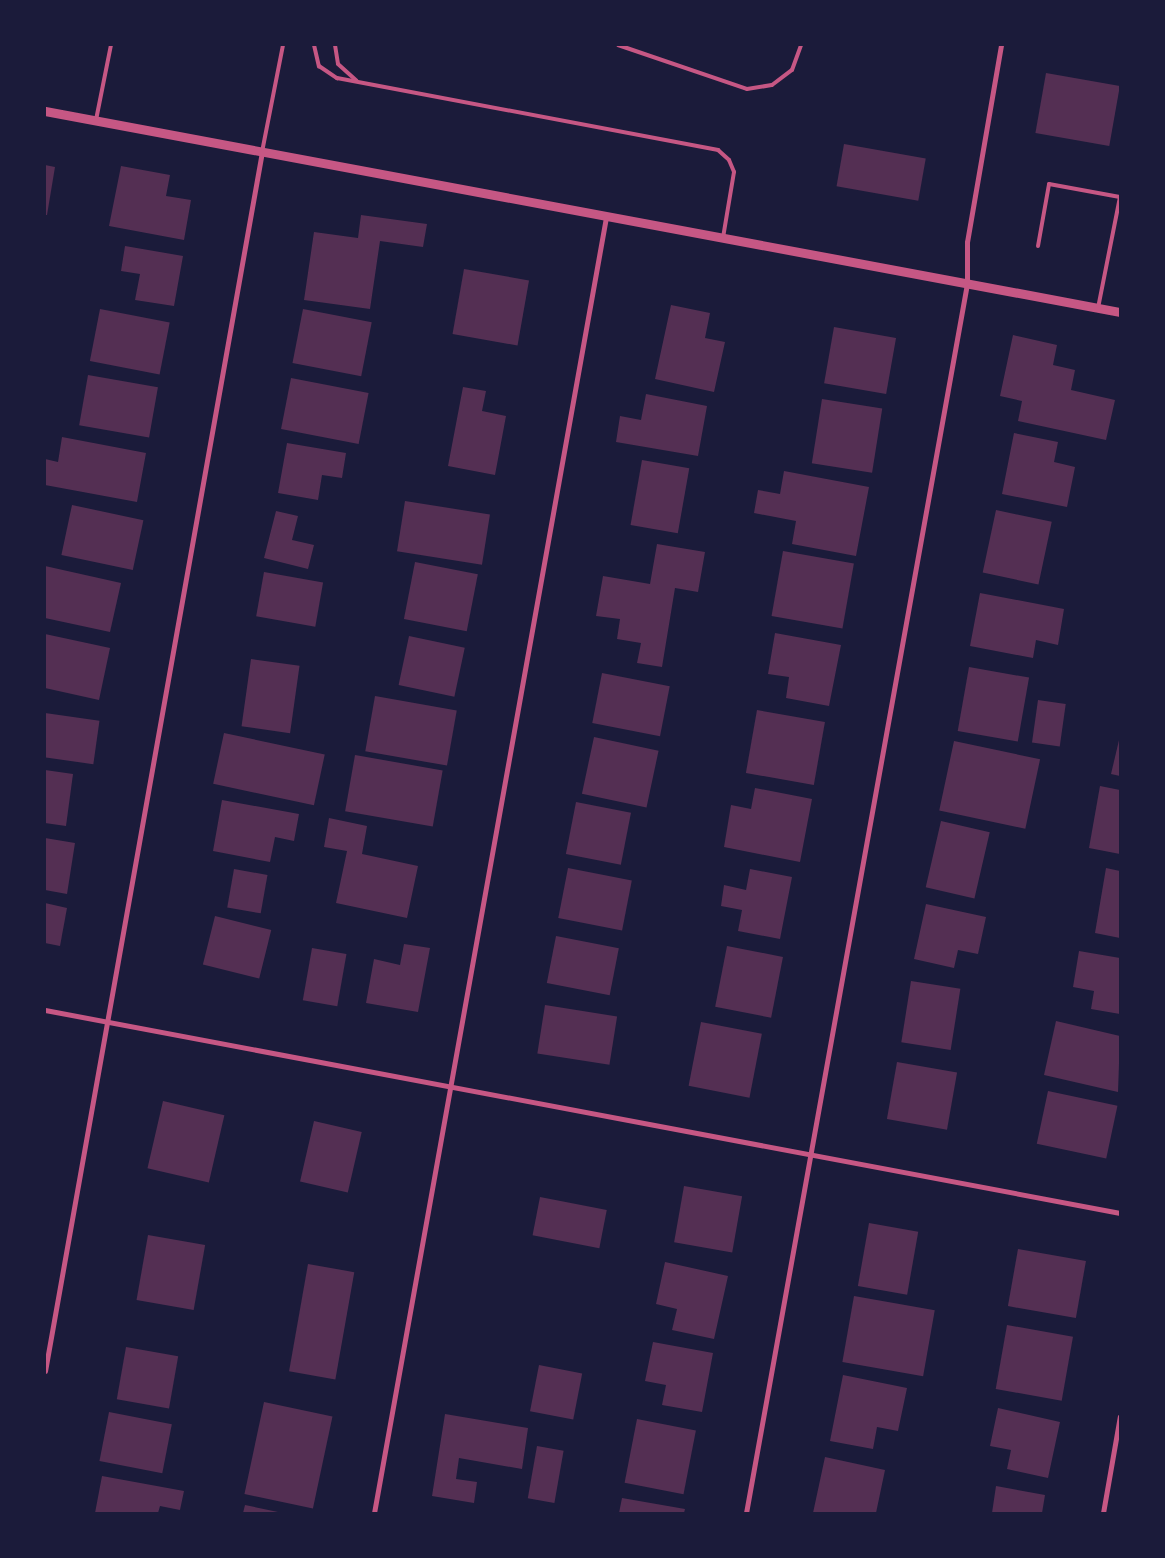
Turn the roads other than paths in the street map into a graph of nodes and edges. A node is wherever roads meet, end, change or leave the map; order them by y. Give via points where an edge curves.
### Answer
1 (112, 45) edge
2 (283, 45) edge
3 (314, 45) edge
4 (335, 45) edge
5 (618, 45) edge
6 (801, 45) edge
7 (1001, 45) edge
8 (359, 82) junction
9 (45, 111) edge
10 (96, 120) junction
11 (262, 152) junction
12 (606, 217) junction
13 (723, 238) junction
14 (1038, 246) dead end
15 (967, 283) junction
16 (1098, 308) junction
17 (1120, 312) edge
18 (45, 1010) edge
19 (107, 1022) junction
20 (453, 1087) junction
21 (810, 1155) junction
22 (1120, 1213) edge
23 (45, 1371) edge
24 (1120, 1416) edge
25 (374, 1513) edge
26 (746, 1513) edge
27 (1103, 1513) edge

1 - 10 lane
2 - 11 lane
3 - 8 lane via 320,66 337,78
4 - 8 lane via 338,64
5 - 6 lane via 725,84 747,88 772,85 792,70
7 - 15 street via 967,242
8 - 13 lane via 718,150 729,160 734,172
9 - 10 street
10 - 11 street
11 - 12 street
11 - 19 street
12 - 13 street
12 - 20 street
13 - 15 street
14 - 16 lane via 1049,184 1120,197
15 - 16 street
15 - 21 street
16 - 17 street
18 - 19 street
19 - 20 street
19 - 23 street
20 - 21 street
20 - 25 street
21 - 22 street
21 - 26 street
24 - 27 street

